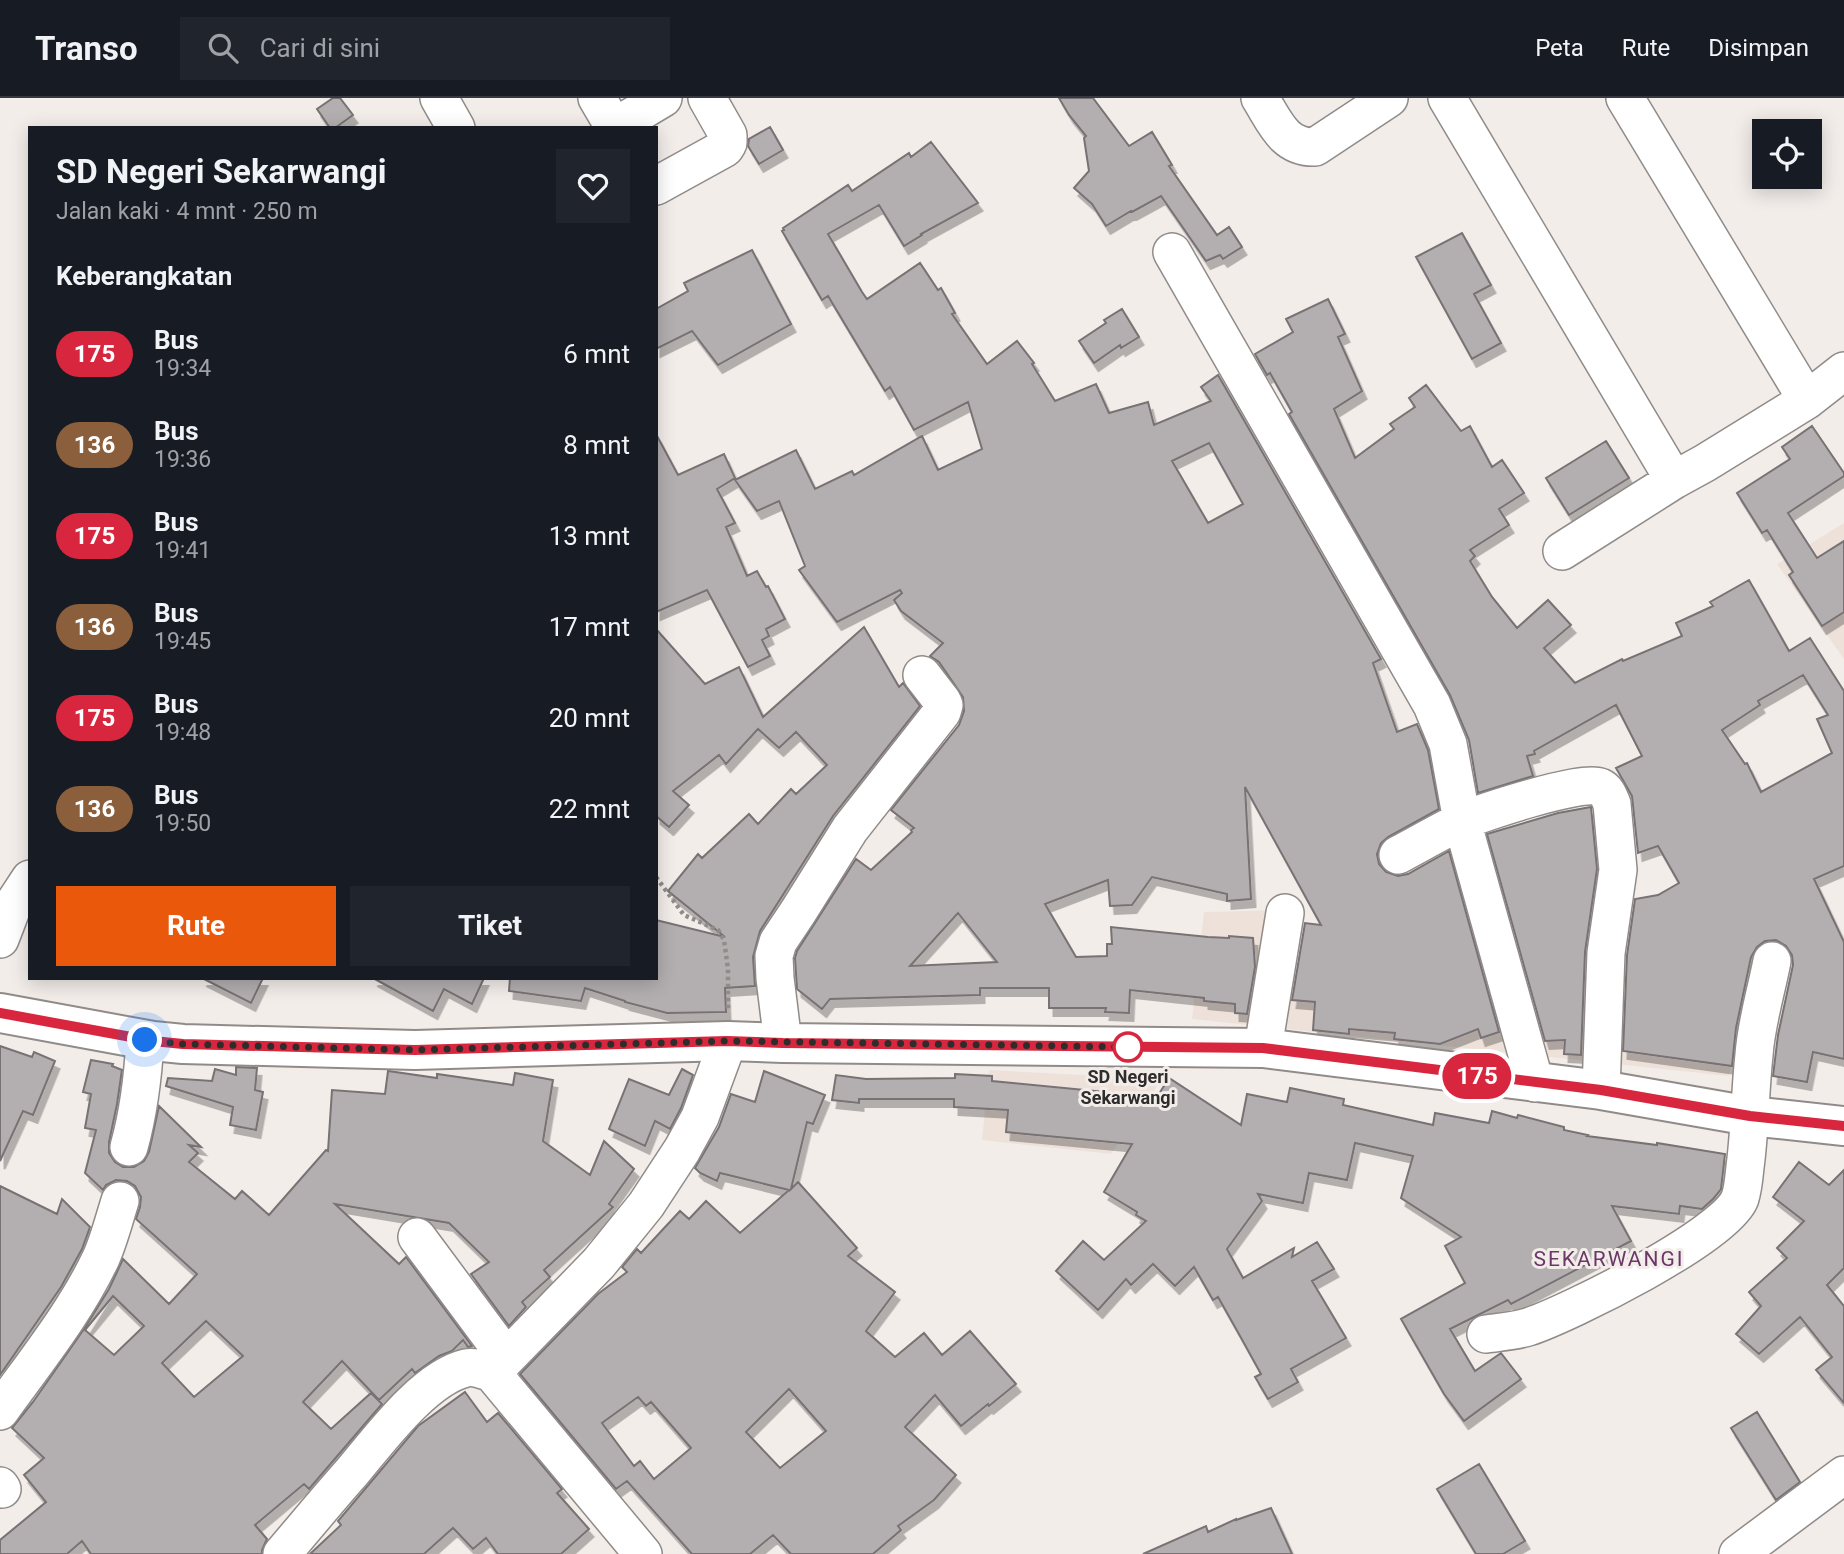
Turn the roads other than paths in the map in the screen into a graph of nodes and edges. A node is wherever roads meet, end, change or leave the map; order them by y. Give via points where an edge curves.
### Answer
1 (439, 98) edge
2 (597, 98) edge
3 (663, 98) edge
4 (707, 98) edge
5 (1260, 98) edge
6 (1389, 98) edge
7 (1447, 98) edge
8 (1625, 98) edge
9 (455, 126) edge
10 (613, 126) edge
11 (617, 126) edge
12 (658, 185) edge
13 (1172, 252) dead end
14 (1844, 372) edge
15 (1807, 400) junction
16 (1674, 480) junction
17 (1562, 551) dead end
18 (922, 675) dead end
19 (1462, 821) junction
20 (1398, 855) dead end
21 (28, 882) edge
22 (1284, 913) dead end
23 (0, 939) edge
24 (1772, 961) dead end
25 (0, 1013) edge
26 (145, 1040) junction
27 (727, 1041) junction
28 (783, 1043) junction
29 (1263, 1048) junction
30 (1535, 1083) junction
31 (1601, 1090) junction
32 (1750, 1116) junction
33 (1844, 1126) edge
34 (130, 1147) dead end
35 (120, 1201) dead end
36 (417, 1237) dead end
37 (1486, 1334) dead end
38 (499, 1365) junction
39 (0, 1411) edge
40 (1844, 1475) edge
41 (282, 1554) edge
42 (643, 1554) edge
43 (1738, 1554) edge

1 - 9 street
2 - 10 street
3 - 11 street
4 - 12 street via 728,143
5 - 6 street via 1284,135 1301,148 1315,147
7 - 16 street
8 - 15 street
13 - 19 street via 1432,705 1448,744
14 - 15 street
15 - 16 street
16 - 17 street
18 - 28 street via 942,701 942,712 850,829 778,942 775,978
19 - 20 street
19 - 30 street
19 - 31 street via 1568,788 1597,785 1608,794 1618,870 1606,953
21 - 23 street via 12,905
22 - 29 street
24 - 32 street via 1754,1052
25 - 26 main road
26 - 27 main road via 415,1050
26 - 34 street
27 - 28 main road
27 - 38 street via 700,1117 646,1205 599,1263
28 - 29 main road
29 - 30 main road
30 - 31 main road
31 - 32 main road
32 - 33 main road
32 - 37 street via 1740,1200 1727,1217 1640,1274 1573,1309 1527,1327
35 - 39 street via 102,1256 88,1281
36 - 38 street
38 - 41 street via 466,1368 434,1384 405,1410
38 - 42 street
40 - 43 street

